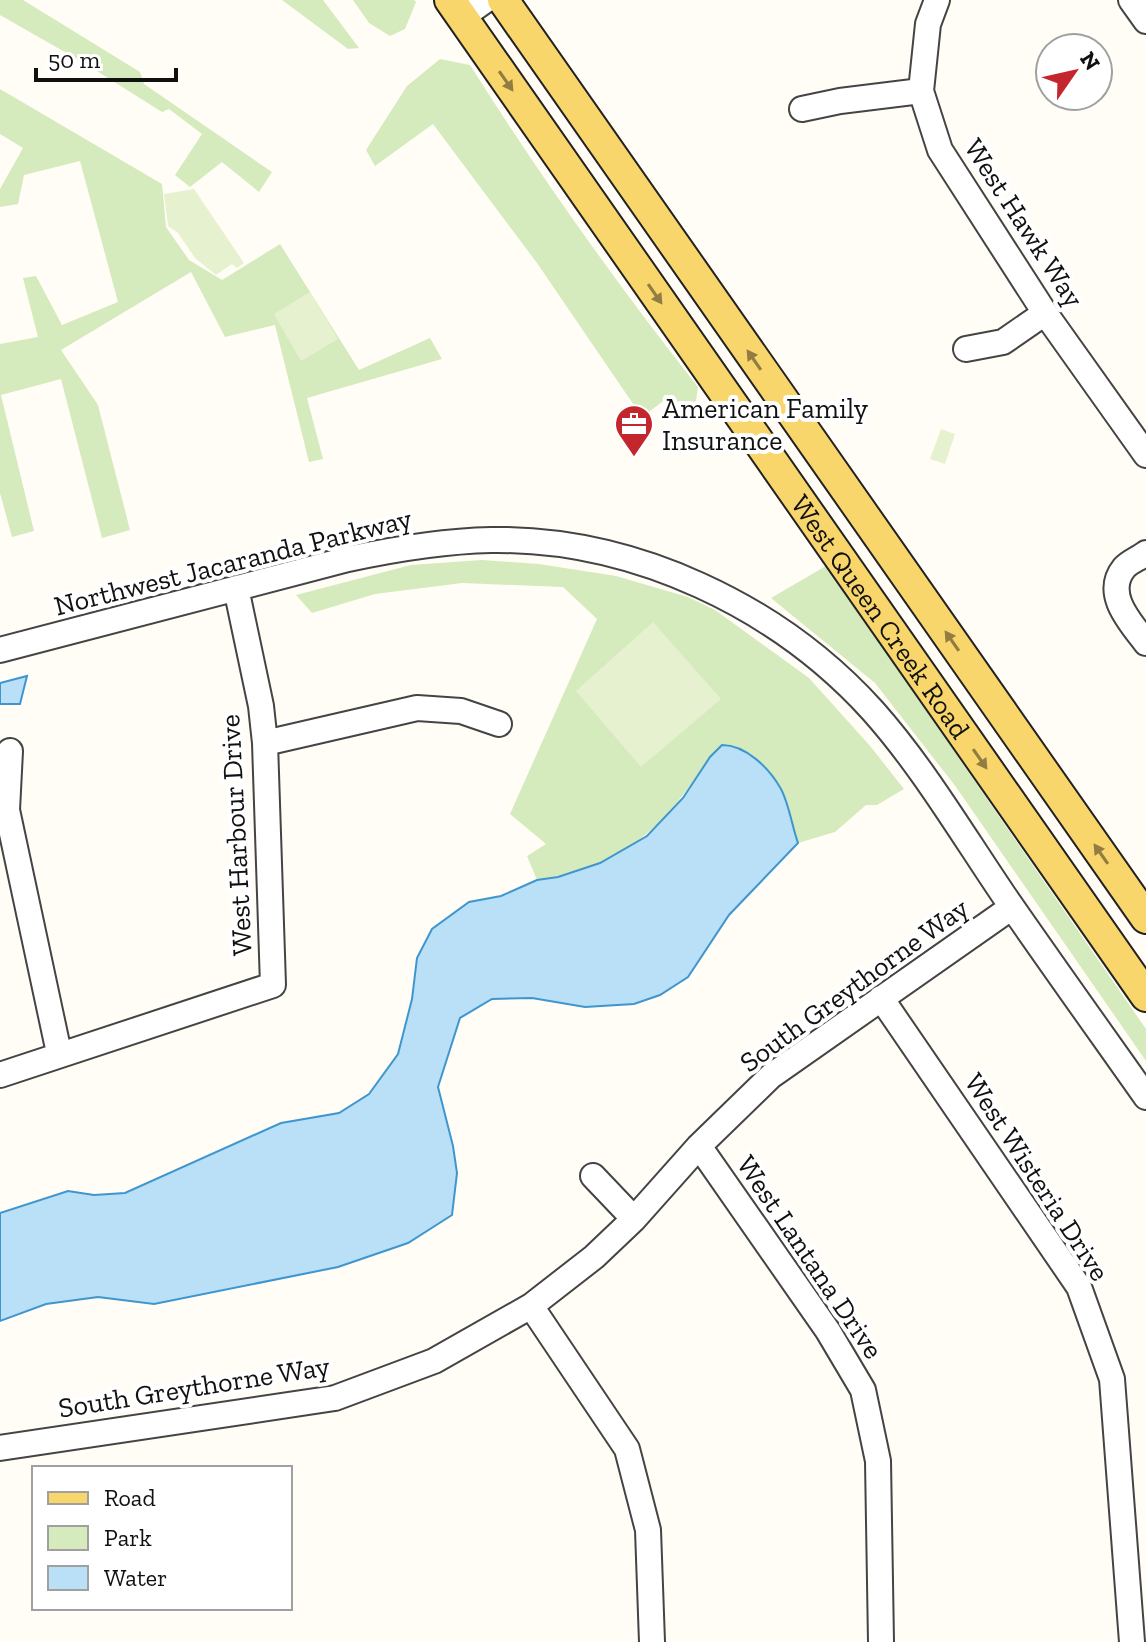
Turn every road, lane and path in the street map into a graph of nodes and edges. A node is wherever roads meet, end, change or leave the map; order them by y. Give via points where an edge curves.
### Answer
1 (503, 0) edge
2 (937, 0) edge
3 (1131, 0) edge
4 (466, 6) edge
5 (1146, 21) edge
6 (921, 91) junction
7 (802, 109) dead end
8 (1045, 313) junction
9 (966, 349) dead end
10 (734, 406) junction
11 (1146, 455) edge
12 (863, 515) junction
13 (1146, 553) edge
14 (236, 588) junction
15 (1146, 643) edge
16 (0, 650) edge
17 (499, 724) dead end
18 (265, 743) junction
19 (10, 751) dead end
20 (1012, 907) junction
21 (1146, 918) edge
22 (1146, 996) edge
23 (881, 998) junction
24 (59, 1053) junction
25 (0, 1075) edge
26 (1146, 1097) edge
27 (699, 1146) junction
28 (593, 1176) dead end
29 (634, 1219) junction
30 (531, 1306) junction
31 (0, 1448) edge
32 (652, 1642) edge
33 (881, 1642) edge
34 (1132, 1642) edge

12 -> 1 main road, West Queen Creek Road
2 - 6 street, West Hawk Way via 928,24
3 - 5 street
4 -> 10 main road, West Queen Creek Road
6 - 7 street
6 - 8 street, West Hawk Way via 940,150
8 - 9 street via 1003,342
8 - 11 street, West Hawk Way
10 - 12 main road via 773,420 829,499
10 -> 22 main road, West Queen Creek Road
21 -> 12 main road, West Queen Creek Road
13 - 15 street via 1124,568 1116,587 1119,606
14 - 16 street, Northwest Jacaranda Parkway
14 - 18 street, West Harbour Drive
14 - 20 street, Northwest Jacaranda Parkway via 391,550 494,540 583,549 686,579 766,622 854,692 919,771
17 - 18 street via 461,711 417,708
18 - 24 street, West Harbour Drive via 273,985
19 - 24 street via 7,810
20 - 23 street, South Greythorne Way
20 - 26 street, Northwest Jacaranda Parkway
23 - 27 street, South Greythorne Way via 771,1076
23 - 34 street, West Wisteria Drive via 1079,1287 1112,1379
24 - 25 street
27 - 29 street, South Greythorne Way
27 - 33 street, West Lantana Drive via 863,1390 878,1461
28 - 29 street
29 - 30 street, South Greythorne Way
30 - 31 street, South Greythorne Way via 434,1361 335,1398
30 - 32 street via 627,1449 648,1530

